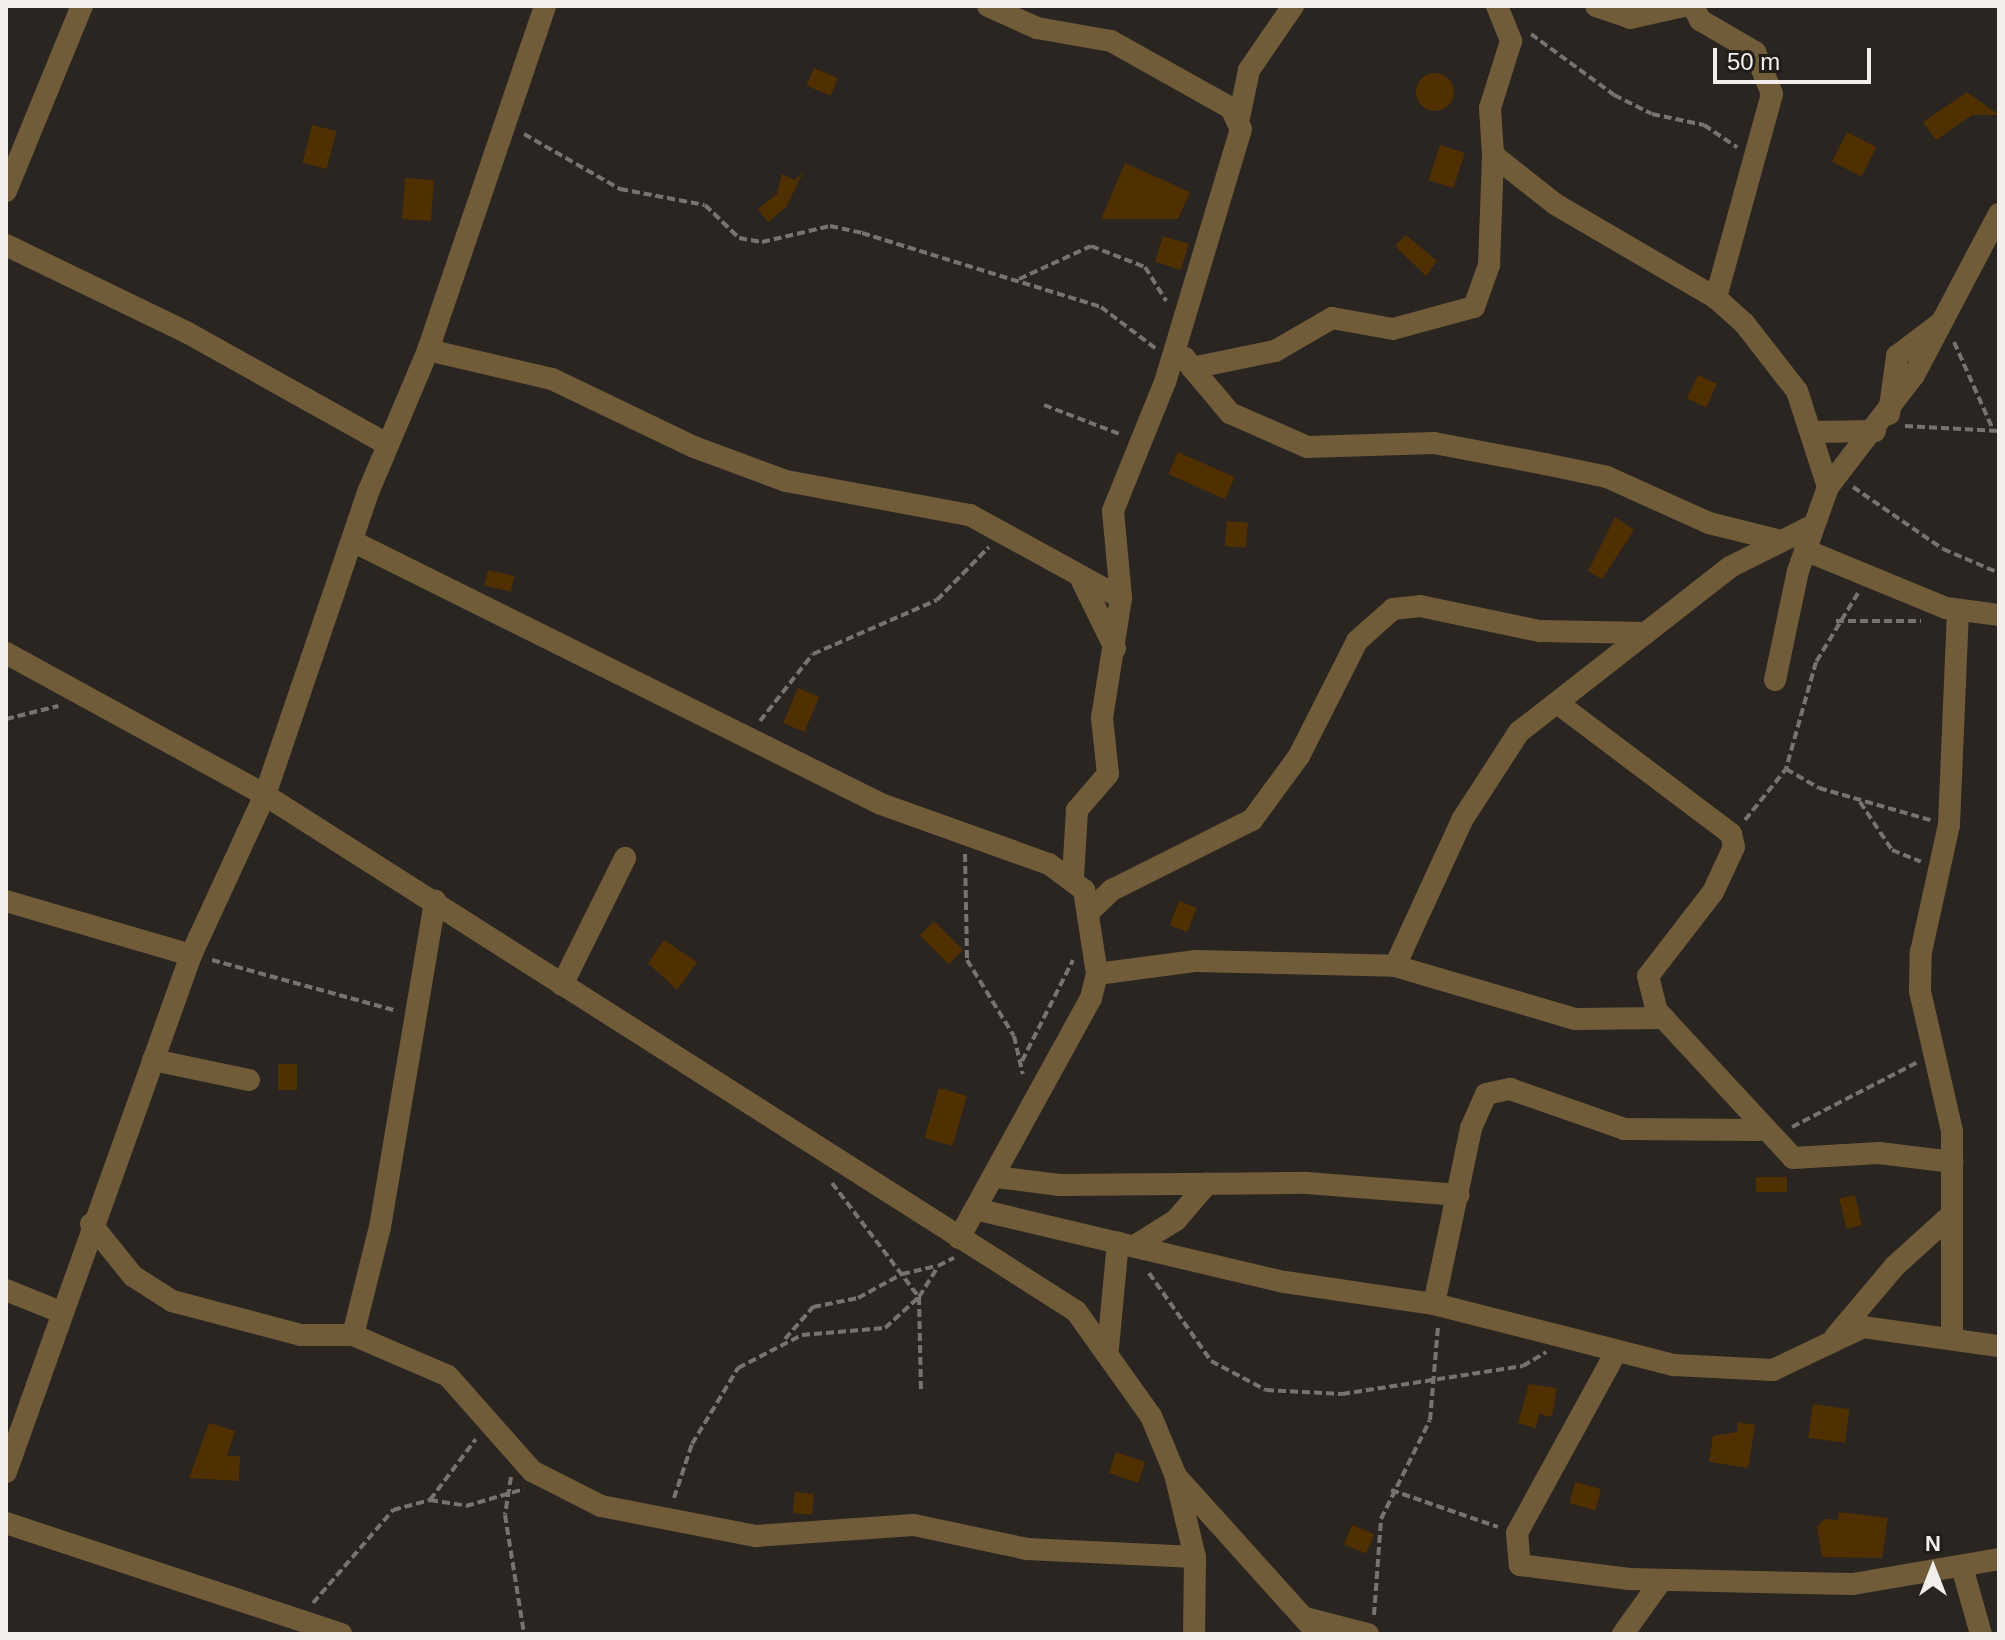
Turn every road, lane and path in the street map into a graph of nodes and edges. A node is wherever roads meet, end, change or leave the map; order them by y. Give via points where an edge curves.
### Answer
1 (82, 6) edge
2 (545, 6) edge
3 (988, 6) edge
4 (1293, 6) edge
5 (1596, 6) edge
6 (1684, 6) edge
7 (1693, 6) edge
8 (1510, 10) edge
9 (1239, 118) junction
10 (503, 127) junction
11 (1760, 149) junction
12 (1493, 155) junction
13 (6, 191) edge
14 (1999, 214) edge
15 (6, 245) edge
16 (1019, 279) junction
17 (1716, 298) junction
18 (1943, 317) junction
19 (428, 350) junction
20 (1179, 354) junction
21 (1044, 405) dead end
22 (1882, 422) junction
23 (1996, 431) edge
24 (1814, 432) junction
25 (388, 445) junction
26 (1139, 450) junction
27 (1833, 482) junction
28 (1812, 526) junction
29 (1003, 530) junction
30 (1777, 540) junction
31 (352, 541) junction
32 (1805, 550) junction
33 (1999, 573) edge
34 (1870, 580) junction
35 (1082, 581) junction
36 (1121, 598) junction
37 (1952, 609) junction
38 (1999, 615) edge
39 (1836, 621) junction
40 (1646, 633) junction
41 (1115, 648) junction
42 (6, 653) edge
43 (1775, 680) dead end
44 (93, 698) junction
45 (1560, 705) junction
46 (6, 719) edge
47 (753, 736) junction
48 (1786, 769) junction
49 (265, 795) junction
50 (1860, 802) junction
51 (1949, 825) junction
52 (967, 834) junction
53 (1731, 834) junction
54 (625, 858) dead end
55 (1941, 866) junction
56 (1073, 878) junction
57 (6, 901) edge
58 (435, 901) junction
59 (1092, 909) junction
60 (1095, 939) junction
61 (191, 955) junction
62 (1395, 966) junction
63 (1097, 974) junction
64 (562, 985) junction
65 (415, 1017) junction
66 (1664, 1018) junction
67 (1931, 1055) junction
68 (153, 1060) junction
69 (1022, 1061) junction
70 (249, 1080) dead end
71 (1024, 1120) junction
72 (1765, 1136) junction
73 (820, 1150) junction
74 (1952, 1162) junction
75 (996, 1177) junction
76 (1207, 1184) junction
77 (1459, 1195) junction
78 (975, 1209) junction
79 (1949, 1217) junction
80 (91, 1224) junction
81 (968, 1242) junction
82 (1127, 1243) junction
83 (938, 1266) junction
84 (902, 1274) junction
85 (6, 1290) edge
86 (919, 1297) junction
87 (1434, 1304) junction
88 (63, 1313) junction
89 (1553, 1333) junction
90 (353, 1335) junction
91 (1952, 1336) junction
92 (1835, 1337) junction
93 (784, 1341) junction
94 (1999, 1346) edge
95 (1108, 1348) junction
96 (1615, 1354) junction
97 (1439, 1378) junction
98 (921, 1390) dead end
99 (495, 1425) junction
100 (6, 1472) edge
101 (1175, 1474) junction
102 (561, 1484) junction
103 (1391, 1490) junction
104 (508, 1493) junction
105 (430, 1500) junction
106 (669, 1521) junction
107 (6, 1523) edge
108 (1517, 1533) junction
109 (1195, 1557) junction
110 (1999, 1559) edge
111 (1962, 1567) junction
112 (1661, 1581) junction
113 (300, 1621) junction
114 (1312, 1626) edge
115 (1371, 1626) edge
116 (341, 1634) edge
117 (524, 1634) edge
118 (1194, 1634) edge
119 (1623, 1634) edge
120 (1981, 1634) edge

1 - 13 street
2 - 10 street
3 - 9 street via 1037,28 1096,34
4 - 9 street via 1249,70
5 - 6 street via 1630,18
7 - 11 street via 1700,20 1755,52 1767,70 1772,94
8 - 11 path via 1553,57 1638,108
8 - 12 street via 1511,41 1490,108
9 - 20 street via 1239,144
10 - 16 path via 544,142 620,189 705,205 752,242 830,226
10 - 19 street
11 - 17 street
12 - 17 street via 1589,226
12 - 20 street via 1489,265 1474,307 1393,329 1332,318 1275,351
14 - 18 street
15 - 25 street via 188,333
16 - 20 path via 1117,313
16 - 20 path via 1078,249 1109,250 1157,281
17 - 24 street via 1773,355
18 - 22 street
18 - 23 path
19 - 25 street
19 - 29 street via 552,379 786,481 851,497 938,505
20 - 26 street
20 - 30 street via 1242,421 1316,449 1434,443 1545,464 1607,477 1709,523
21 - 26 path via 1109,427
22 - 23 path
22 - 24 street
22 - 27 street
24 - 27 street
25 - 31 street
26 - 36 street via 1113,511
27 - 28 street
27 - 33 path via 1943,549
28 - 30 street
28 - 32 street
29 - 35 street
29 - 47 path via 937,600 813,654
30 - 40 street
31 - 47 street
31 - 49 street
32 - 34 street
32 - 43 street
34 - 37 street
34 - 39 path
35 - 36 street
35 - 41 street
36 - 41 street
37 - 38 street
37 - 39 path via 1913,623
37 - 51 street
39 - 48 path via 1805,692
40 - 45 street
40 - 59 street via 1540,631 1420,606 1393,609 1357,641 1299,756 1252,820 1112,890
41 - 56 street via 1102,718 1108,774 1077,810
42 - 44 street
44 - 46 path
44 - 49 street
45 - 53 street
45 - 62 street via 1505,747
47 - 52 street via 881,804
48 - 50 path
48 - 53 path
49 - 58 street
49 - 61 street
50 - 51 path
50 - 55 path via 1892,850
51 - 55 street
52 - 56 street
52 - 69 path via 967,960
53 - 66 street via 1734,847 1713,892 1648,976 1648,996
54 - 64 street
55 - 67 street via 1921,952
56 - 59 street
57 - 61 street
58 - 64 street
58 - 65 street
59 - 60 street
60 - 63 street
60 - 69 path via 1066,968
61 - 65 path
61 - 68 street
62 - 63 street via 1196,961
62 - 66 street via 1575,1019
63 - 71 street via 1081,1020
64 - 73 street
65 - 90 street via 380,1227
66 - 72 street
67 - 72 path
67 - 74 street via 1947,1101
68 - 70 street
68 - 80 street
69 - 71 path
71 - 75 street
72 - 74 street via 1801,1160 1879,1153
72 - 77 street via 1605,1126 1525,1093 1496,1089 1476,1109
73 - 81 street
73 - 84 path via 842,1200
74 - 79 street
75 - 76 street via 1059,1185
75 - 78 street
76 - 77 street via 1307,1183
76 - 82 street via 1176,1220
77 - 87 street
78 - 81 street
78 - 82 street
79 - 91 street
79 - 92 street via 1895,1266
80 - 88 street
80 - 90 street via 133,1276 172,1301 301,1335
81 - 83 path
81 - 95 street via 1076,1311
82 - 87 street via 1285,1282
82 - 95 street
82 - 97 path via 1192,1341 1237,1378 1304,1395
83 - 84 path
83 - 86 path
84 - 86 path
84 - 93 path via 858,1298 813,1307
85 - 88 street
86 - 93 path via 885,1328
86 - 98 path
87 - 89 street
87 - 97 path
88 - 100 street
89 - 96 street
89 - 97 path via 1535,1363
90 - 99 street via 448,1376
91 - 92 street via 1863,1327
91 - 94 street
92 - 96 street via 1773,1370 1674,1365
93 - 106 path via 726,1383 692,1444
95 - 101 street via 1151,1416
96 - 108 street
97 - 103 path via 1425,1435
99 - 102 street via 532,1471
99 - 105 path via 458,1458
101 - 109 street
101 - 114 street
102 - 104 path
102 - 106 street via 587,1501
103 - 108 path
103 - 115 path via 1381,1519
104 - 105 path via 466,1506
104 - 117 path via 505,1515
105 - 113 path via 376,1523
106 - 109 street via 787,1538 914,1525 1027,1549
107 - 113 street
108 - 112 street via 1520,1565 1538,1572
109 - 118 street
110 - 111 street
111 - 112 street via 1853,1584
111 - 120 street
112 - 119 street
113 - 116 street
114 - 115 street

